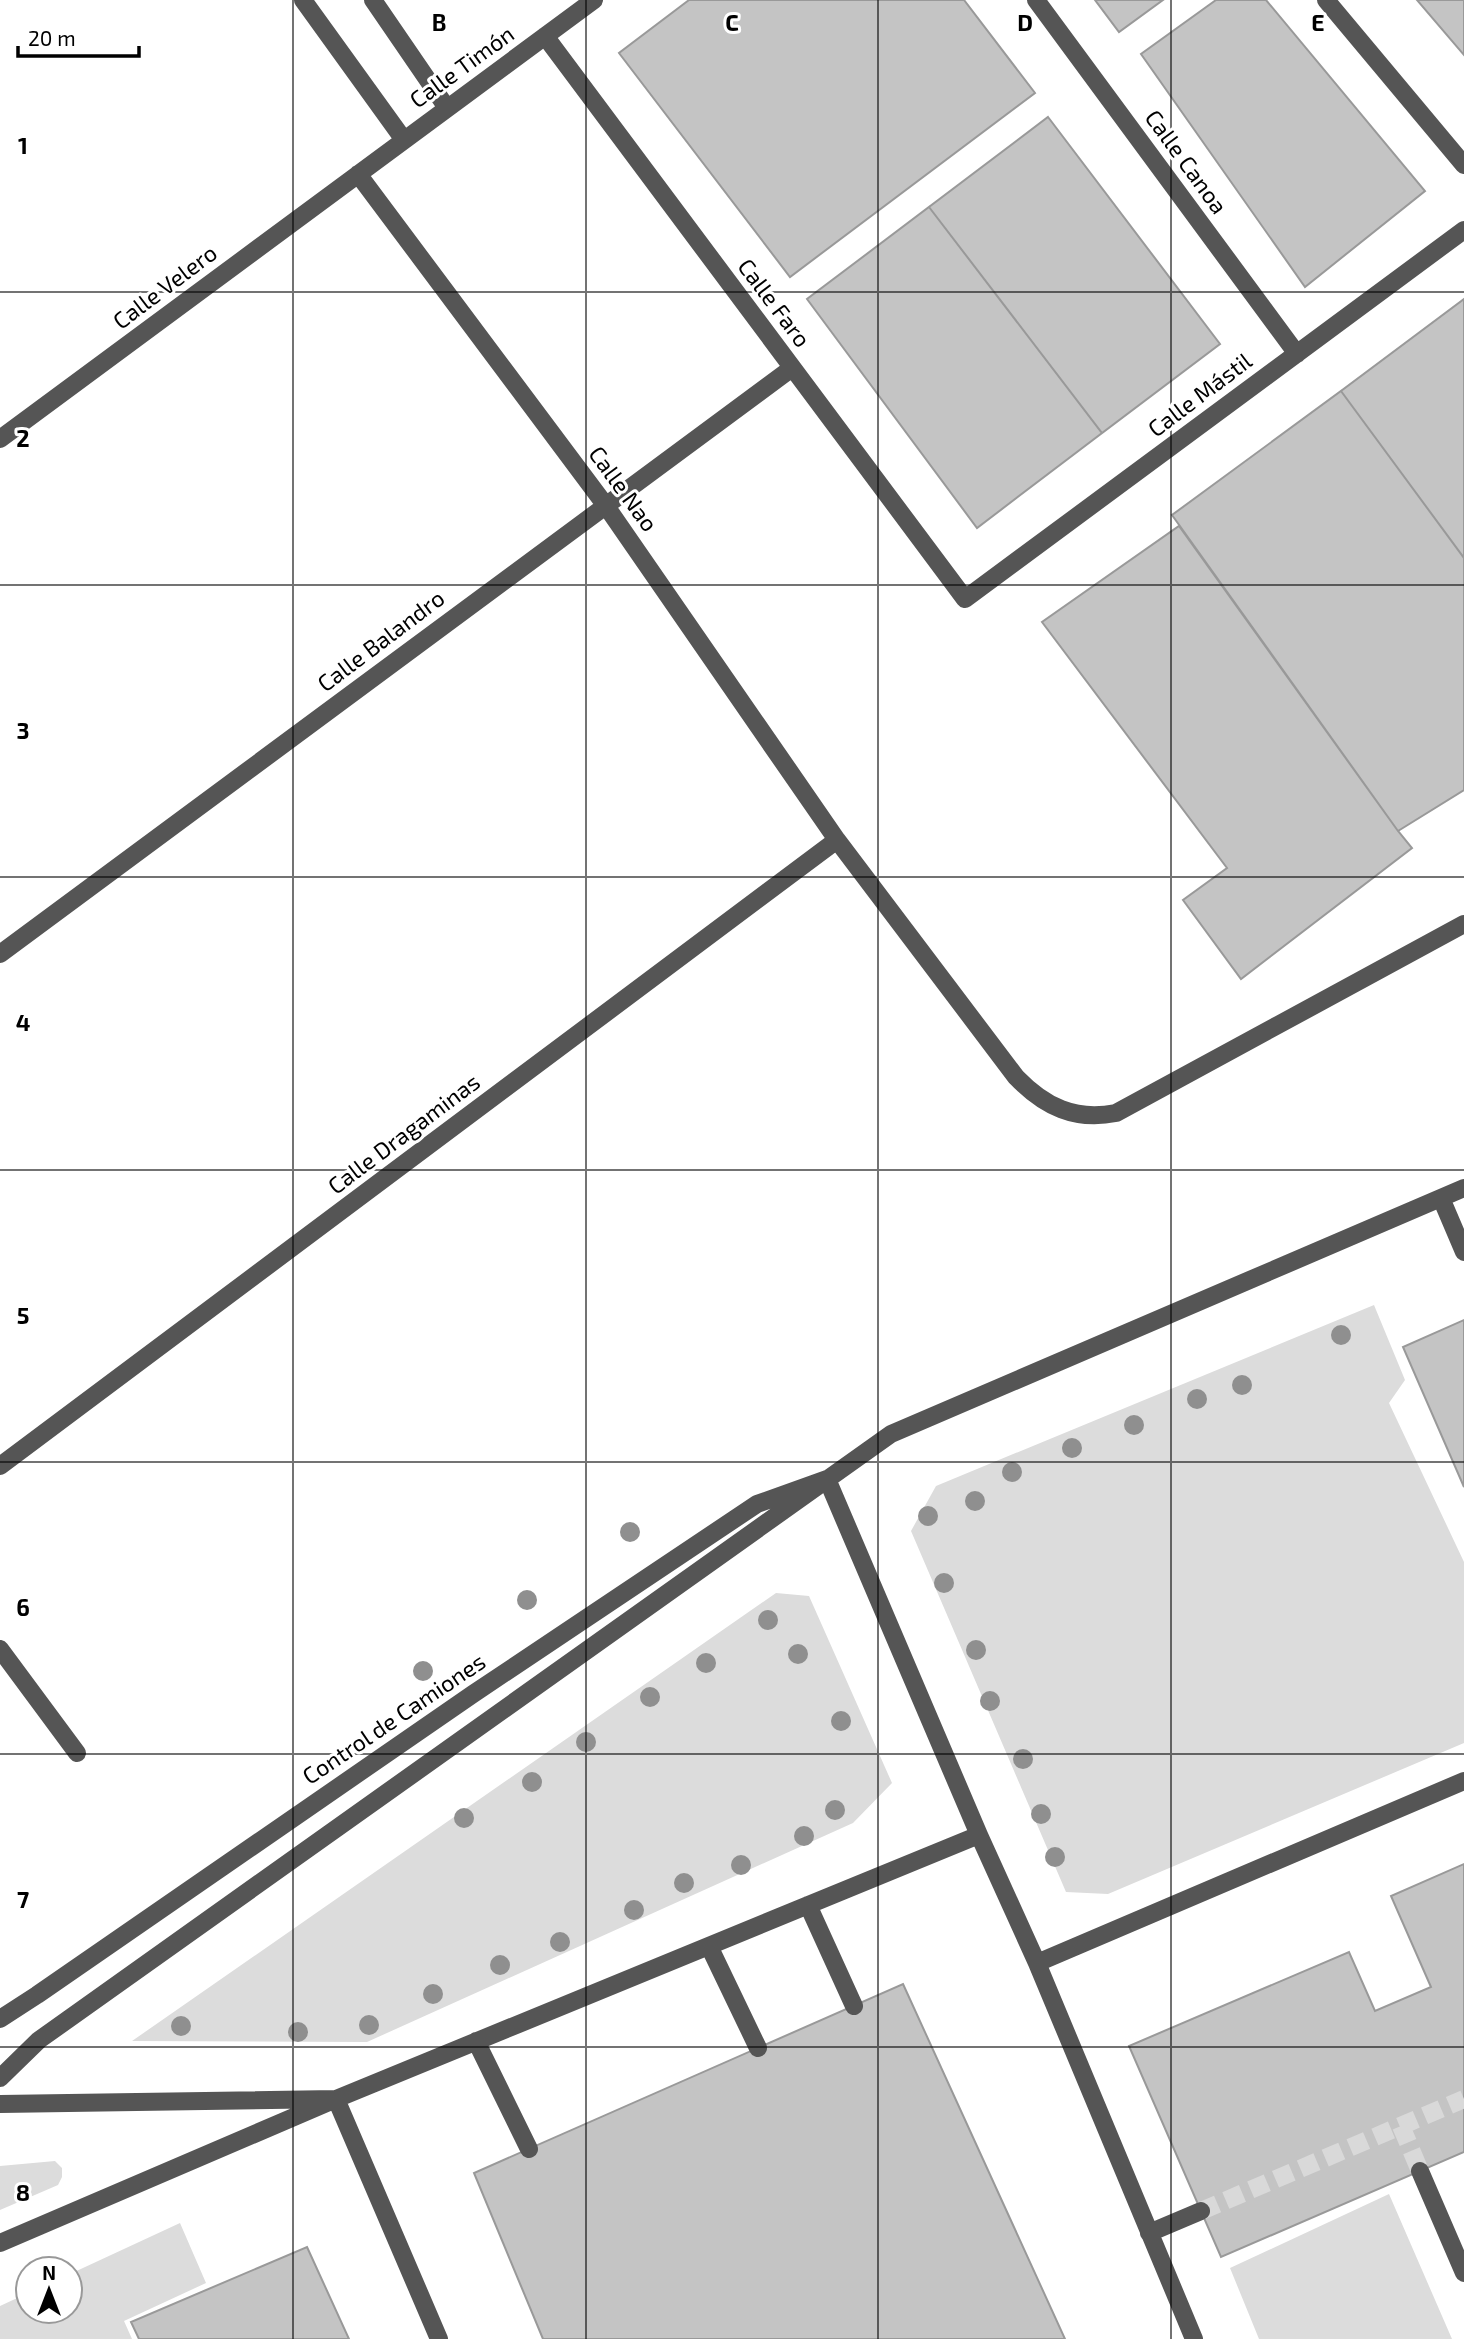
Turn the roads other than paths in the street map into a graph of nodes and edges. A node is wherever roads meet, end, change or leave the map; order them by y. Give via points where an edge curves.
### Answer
1 (303, 0) edge
2 (373, 0) edge
3 (594, 0) edge
4 (1036, 0) edge
5 (1326, 0) edge
6 (545, 36) junction
7 (447, 108) junction
8 (404, 140) junction
9 (1464, 165) edge
10 (358, 174) junction
11 (1464, 230) edge
12 (1297, 354) junction
13 (792, 368) junction
14 (0, 439) edge
15 (606, 506) junction
16 (965, 599) joint
17 (838, 840) junction
18 (1464, 924) edge
19 (0, 954) edge
20 (1464, 1188) edge
21 (1441, 1198) junction
22 (1464, 1252) edge
23 (0, 1466) edge
24 (827, 1479) junction
25 (0, 1649) edge
26 (77, 1753) dead end
27 (1464, 1781) edge
28 (979, 1835) junction
29 (808, 1905) junction
30 (709, 1946) junction
31 (1037, 1963) junction
32 (854, 2006) dead end
33 (0, 2019) edge
34 (476, 2041) junction
35 (758, 2048) dead end
36 (0, 2078) edge
37 (336, 2099) junction
38 (0, 2104) edge
39 (529, 2149) dead end
40 (1420, 2171) tunnel mouth
41 (1201, 2211) tunnel mouth
42 (1149, 2233) junction
43 (0, 2243) edge
44 (1464, 2273) edge
45 (439, 2339) edge
46 (1194, 2339) edge

1 - 8 street
2 - 7 street
3 - 6 street, Calle Timón
4 - 12 street, Calle Canoa
5 - 9 street
6 - 7 street, Calle Timón
6 - 13 street, Calle Faro
7 - 8 street, Calle Timón
8 - 10 street, Calle Timón
10 - 14 street, Calle Velero
10 - 15 street, Calle Nao
11 - 12 street, Calle Mástil
12 - 16 street, Calle Mástil
13 - 15 street, Calle Balandro
13 - 16 street, Calle Faro
15 - 17 street, Calle Nao
15 - 19 street, Calle Balandro
17 - 18 street, Calle Nao via 1016,1077 1041,1099 1072,1114 1116,1114
17 - 23 street, Calle Dragaminas
20 - 21 street
21 - 22 street
21 - 24 street via 891,1434
24 - 28 street
24 - 33 street, Control de Camiones via 757,1504
24 - 36 street via 39,2040
25 - 26 street
27 - 31 street
28 - 29 street
28 - 31 street
29 - 30 street
29 - 32 street
30 - 34 street
30 - 35 street
31 - 42 street
34 - 37 street
34 - 39 street
37 - 38 street
37 - 43 street
37 - 45 street
40 - 44 street
41 - 42 street
42 - 46 street

